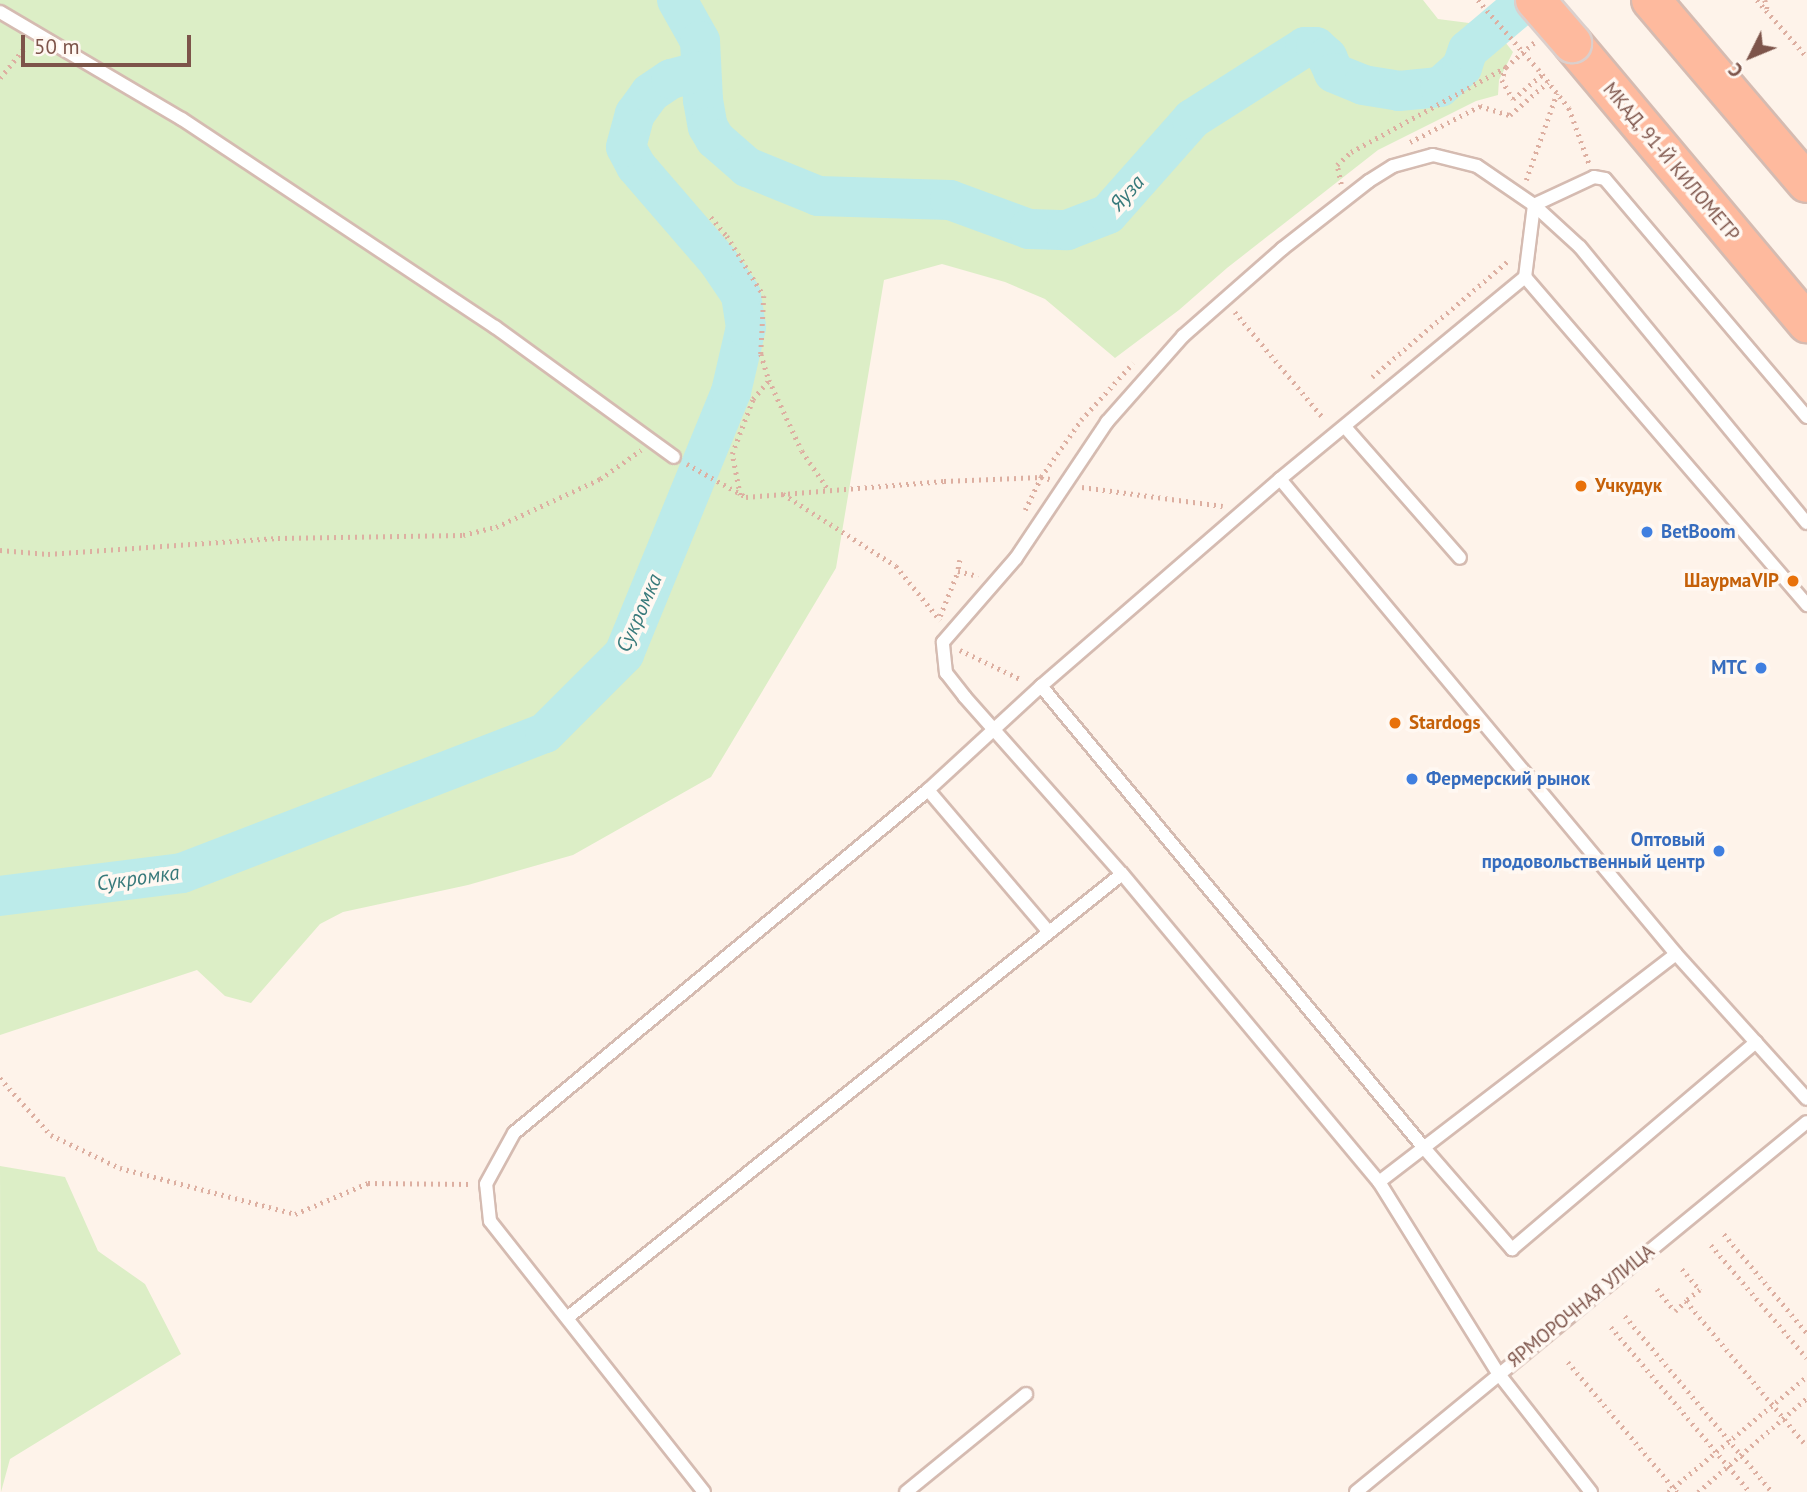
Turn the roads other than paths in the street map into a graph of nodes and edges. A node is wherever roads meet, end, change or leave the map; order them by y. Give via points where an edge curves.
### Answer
1 (1535, 0) edge
2 (1651, 0) edge
3 (0, 12) edge
4 (1807, 183) edge
5 (1534, 205) junction
6 (1525, 277) junction
7 (1807, 323) edge
8 (1807, 417) edge
9 (1345, 427) junction
10 (674, 457) road end
11 (1280, 479) junction
12 (1807, 523) edge
13 (1460, 558) dead end
14 (1807, 605) edge
15 (1041, 686) junction
16 (995, 729) junction
17 (928, 790) junction
18 (1122, 874) junction
19 (1048, 931) junction
20 (1676, 954) junction
21 (1756, 1042) junction
22 (1807, 1099) edge
23 (1807, 1122) edge
24 (1425, 1149) junction
25 (1379, 1182) junction
26 (567, 1318) junction
27 (1498, 1373) junction
28 (1026, 1394) dead end
29 (704, 1492) edge
30 (906, 1492) edge
31 (1356, 1492) edge
32 (1591, 1492) edge

1 - 7 highway, МКАД, 91-Й КИЛОМЕТР, bridge
2 - 4 highway
3 - 10 lane via 182,119 495,327
5 - 6 lane
5 - 8 lane via 1594,177 1613,187
5 - 12 lane via 1580,247
5 - 16 lane via 1477,166 1448,156 1433,155 1393,166 1327,213 1224,298 1144,376 1107,422 1016,558 943,642 946,673
6 - 9 lane
6 - 14 lane
9 - 11 lane
9 - 13 lane
11 - 15 lane
11 - 20 lane
15 - 16 lane
15 - 24 lane
16 - 17 lane
16 - 18 lane
17 - 19 lane
17 - 26 lane via 514,1133 486,1184 489,1221
18 - 19 lane
18 - 25 lane
19 - 26 lane
20 - 21 lane
20 - 24 lane
21 - 22 lane
21 - 24 lane via 1512,1249
23 - 27 lane, ЯРМОРОЧНАЯ УЛИЦА
24 - 25 lane
25 - 27 lane
26 - 29 lane
27 - 31 lane, ЯРМОРОЧНАЯ УЛИЦА
27 - 32 lane
28 - 30 lane

